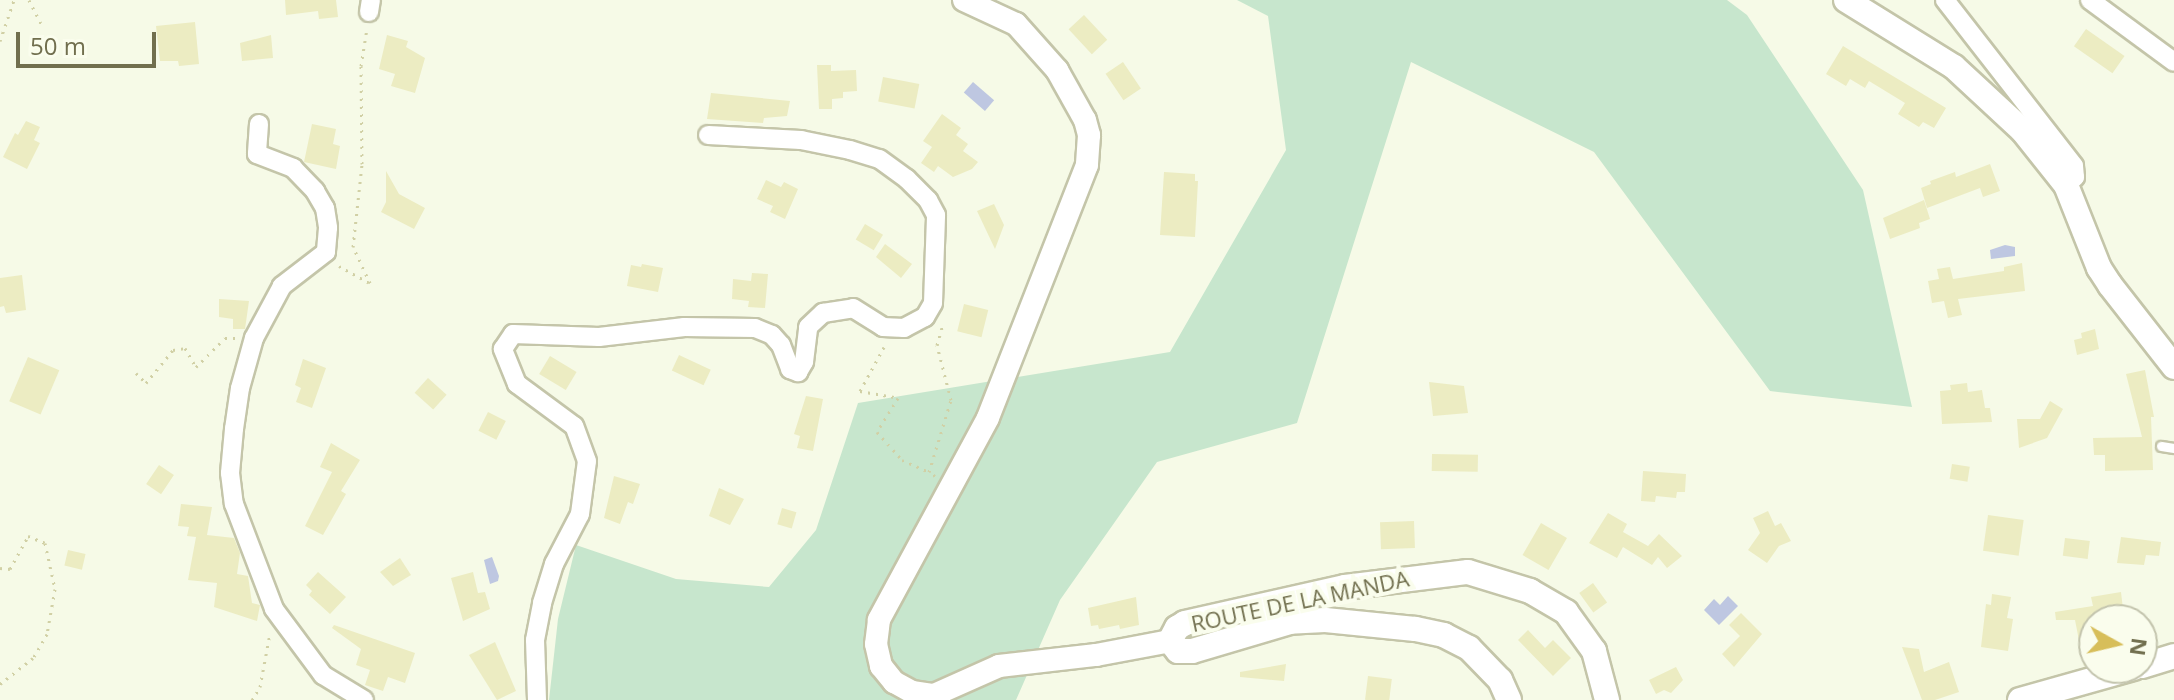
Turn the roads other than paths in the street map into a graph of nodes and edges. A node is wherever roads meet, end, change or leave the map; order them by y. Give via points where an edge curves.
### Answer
1 (964, 0) edge
2 (1846, 0) edge
3 (1945, 0) edge
4 (2090, 0) edge
5 (2174, 62) edge
6 (259, 124) dead end
7 (708, 135) dead end
8 (2066, 185) junction
9 (2174, 367) edge
10 (2161, 446) dead end
11 (2174, 448) edge
12 (1170, 641) junction
13 (2078, 684) edge
14 (364, 700) edge
15 (537, 700) edge
16 (1509, 700) edge
17 (1607, 700) edge
18 (2020, 700) edge

1 - 12 street via 1016,24 1040,47 1076,99 1089,151 1084,180 988,418 879,620 876,644 881,666 912,692 934,695 999,666
2 - 8 main road via 1929,49 1976,85 2023,131
3 - 8 street via 2074,166 2075,177
4 - 5 street
6 - 14 street via 257,154 293,168 325,208 328,228 326,252 282,286 254,338 240,388 230,473 234,504 274,609 323,675
7 - 15 street via 801,140 850,150 879,159 907,179 936,215 933,303 915,325 883,327 853,308 823,313 808,327 798,372 790,369 772,335 755,328 684,327 599,337 513,334 505,358 517,384 574,426 587,461 580,514 554,564 542,603 535,640
8 - 9 main road via 2099,268
10 - 11 lane
12 - 16 main road, ROUTE DE LA MANDA via 1174,649 1192,651 1290,622 1325,620 1415,629 1469,648 1500,680
12 - 17 main road, ROUTE DE LA MANDA via 1185,623 1345,587 1468,572 1530,591 1566,612 1594,651
13 - 18 main road

